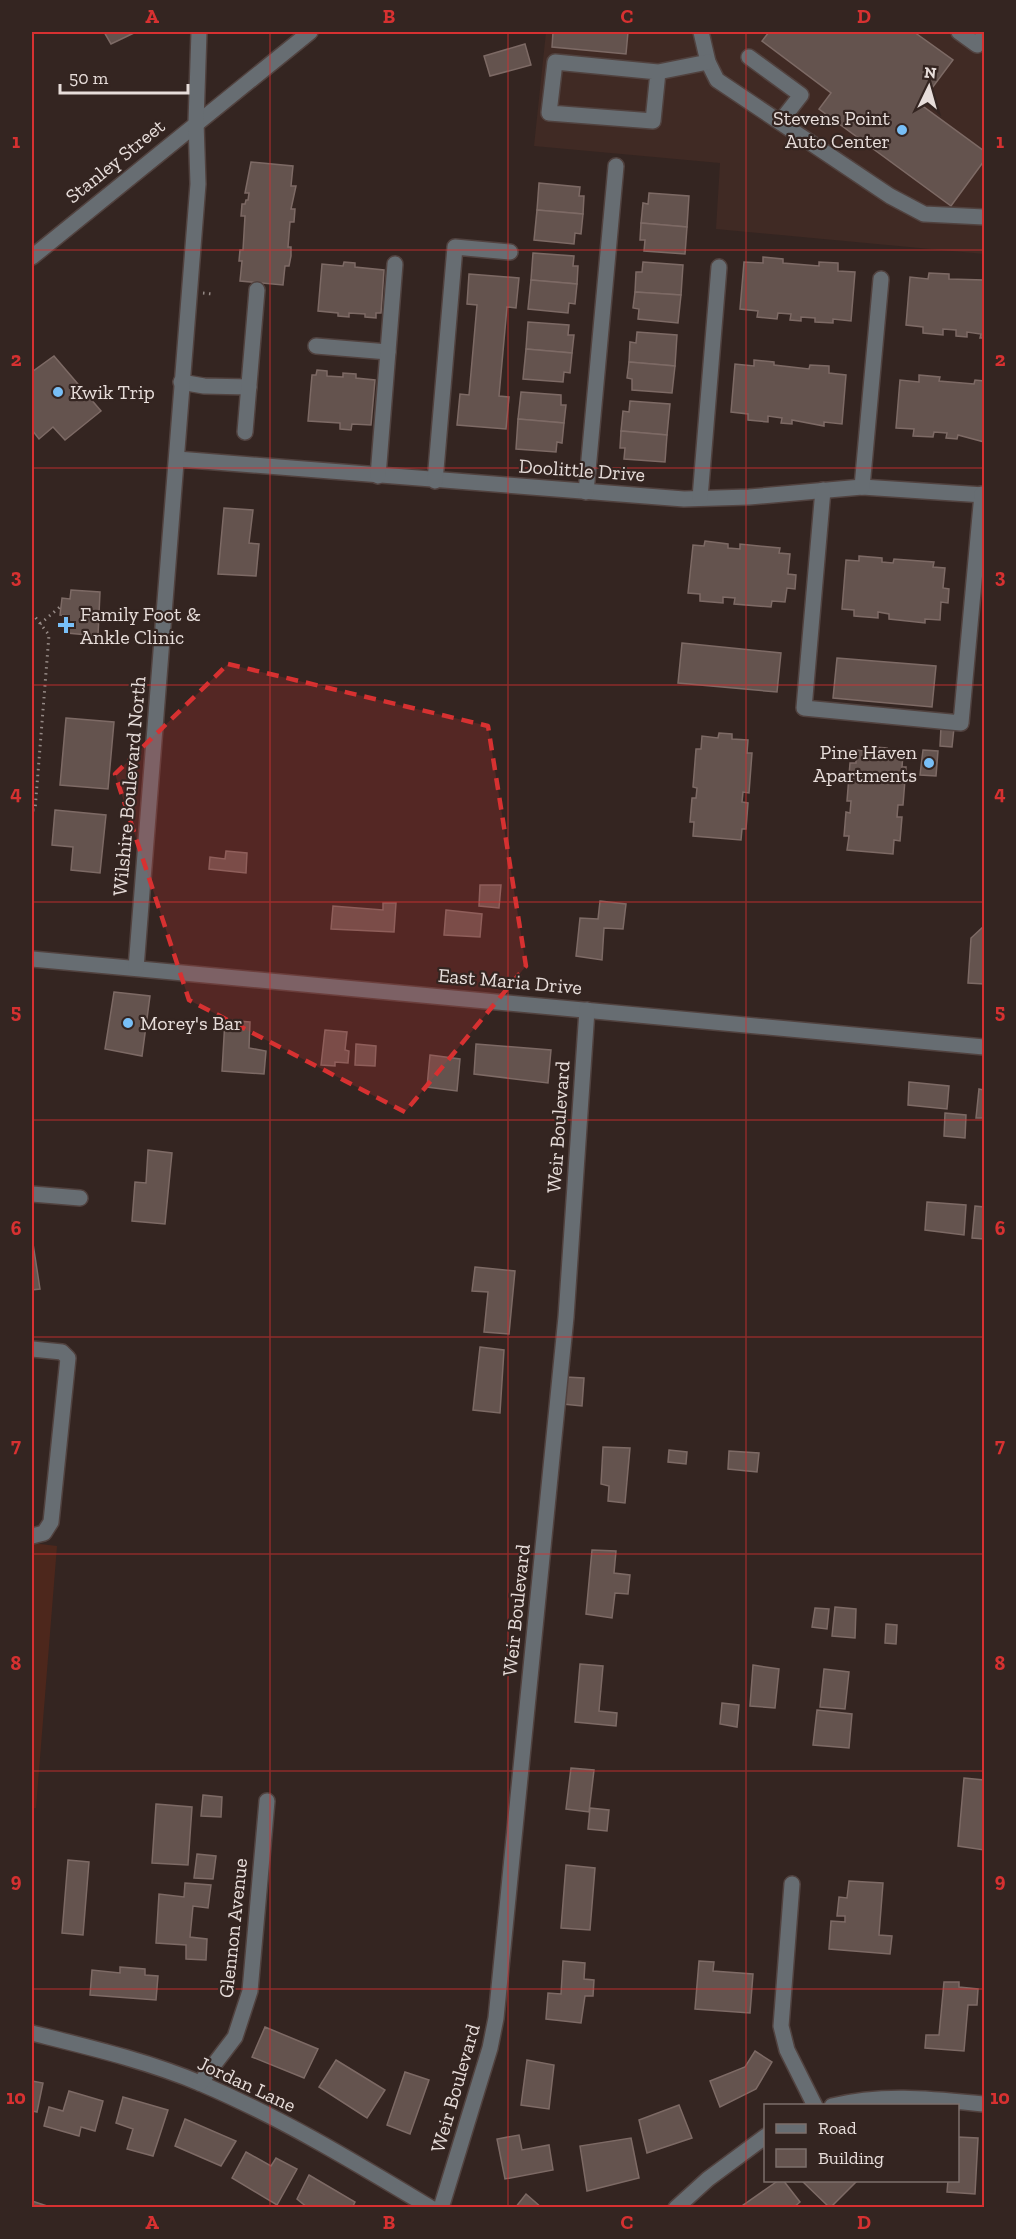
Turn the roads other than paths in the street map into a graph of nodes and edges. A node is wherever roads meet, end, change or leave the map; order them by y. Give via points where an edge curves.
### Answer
1 (199, 32) edge
2 (310, 32) edge
3 (702, 32) edge
4 (959, 32) edge
5 (982, 44) edge
6 (749, 57) dead end
7 (708, 62) junction
8 (658, 72) junction
9 (196, 122) junction
10 (780, 122) junction
11 (616, 166) dead end
12 (984, 217) edge
13 (510, 252) dead end
14 (32, 257) edge
15 (395, 264) dead end
16 (719, 267) dead end
17 (881, 279) dead end
18 (257, 291) dead end
19 (316, 346) dead end
20 (388, 352) junction
21 (181, 382) junction
22 (249, 387) junction
23 (245, 432) dead end
24 (177, 459) junction
25 (378, 476) junction
26 (435, 481) junction
27 (862, 487) junction
28 (823, 490) junction
29 (586, 492) junction
30 (983, 494) edge
31 (700, 498) junction
32 (32, 959) edge
33 (136, 968) junction
34 (587, 1010) junction
35 (984, 1047) edge
36 (32, 1194) edge
37 (80, 1198) dead end
38 (32, 1349) edge
39 (34, 1536) edge
40 (267, 1801) dead end
41 (792, 1884) dead end
42 (32, 2033) edge
43 (200, 2083) junction
44 (814, 2104) edge
45 (839, 2104) edge
46 (984, 2104) edge
47 (764, 2137) edge
48 (430, 2208) edge
49 (441, 2208) edge
50 (676, 2208) edge

1 - 9 street, Wilshire Boulevard North
2 - 9 street, Stanley Street
3 - 7 street
4 - 5 street
6 - 10 street via 801,95
7 - 8 street
7 - 10 street via 717,80
8 - 8 street via 555,62 549,113 653,121
9 - 14 street, Stanley Street
9 - 21 street, Wilshire Boulevard North via 198,184
10 - 12 street via 890,196 924,214
11 - 29 street
13 - 26 street via 455,247
15 - 20 street
16 - 31 street
17 - 27 street
18 - 22 street
19 - 20 street
20 - 25 street
21 - 22 street
21 - 24 street, Wilshire Boulevard North
22 - 23 street
24 - 25 street, Doolittle Drive
24 - 33 street, Wilshire Boulevard North
25 - 26 street, Doolittle Drive
26 - 29 street, Doolittle Drive
27 - 28 street, Doolittle Drive
27 - 30 street, Doolittle Drive
28 - 30 street via 804,708 961,723
28 - 31 street, Doolittle Drive
29 - 31 street, Doolittle Drive
32 - 33 street, East Maria Drive
33 - 34 street, East Maria Drive
34 - 35 street, East Maria Drive
34 - 49 street, Weir Boulevard via 566,1317 496,2018
36 - 37 street
38 - 39 street via 62,1352 68,1358 51,1522 44,1533
40 - 43 street, Glennon Avenue via 245,2013 235,2037
41 - 44 street via 781,2026 791,2058
42 - 43 street, Jordan Lane
43 - 48 street, Jordan Lane via 270,2115
45 - 46 street via 912,2097
47 - 50 street

